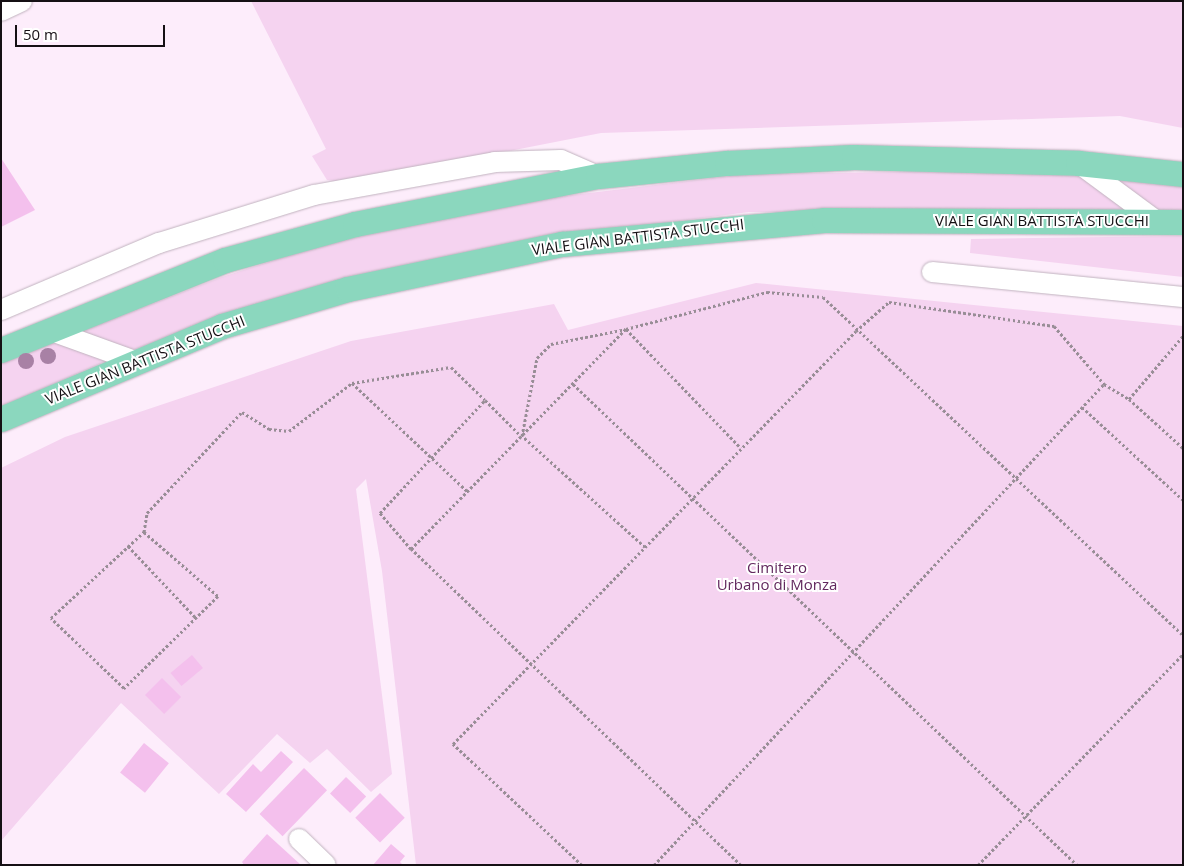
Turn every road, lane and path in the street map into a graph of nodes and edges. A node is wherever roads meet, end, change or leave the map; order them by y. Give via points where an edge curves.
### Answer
1 (22, 1) edge
2 (1, 11) edge
3 (1078, 163) junction
4 (1183, 174) edge
5 (598, 176) junction
6 (1158, 222) junction
7 (1183, 222) edge
8 (932, 272) dead end
9 (1183, 297) edge
10 (1, 310) edge
11 (626, 329) junction
12 (49, 330) junction
13 (856, 331) junction
14 (1183, 336) edge
15 (1, 350) edge
16 (135, 361) junction
17 (352, 382) junction
18 (573, 384) junction
19 (1104, 384) junction
20 (1129, 398) junction
21 (485, 400) junction
22 (1082, 407) junction
23 (1, 419) edge
24 (522, 436) junction
25 (741, 448) junction
26 (1183, 448) edge
27 (431, 458) junction
28 (1015, 479) junction
29 (467, 491) junction
30 (693, 498) junction
31 (1183, 500) edge
32 (144, 532) junction
33 (128, 546) junction
34 (645, 547) junction
35 (411, 548) junction
36 (196, 618) junction
37 (1183, 635) edge
38 (854, 652) junction
39 (1183, 654) edge
40 (531, 664) junction
41 (1026, 816) junction
42 (695, 821) junction
43 (299, 839) dead end
44 (326, 865) edge
45 (582, 865) edge
46 (654, 865) edge
47 (740, 865) edge
48 (978, 865) edge
49 (1077, 865) edge

1 - 2 street
3 - 4 main road
3 - 5 main road via 854,157 727,163
3 - 6 street
5 - 10 street via 561,160 495,162 314,195 159,243
5 - 12 main road via 355,224 225,260
6 - 7 main road, VIALE GIAN BATTISTA STUCCHI
6 - 16 main road, VIALE GIAN BATTISTA STUCCHI via 824,220 562,244 348,289 222,326
8 - 9 street
11 - 13 path via 767,292 823,297
11 - 18 path
11 - 24 path via 550,344 537,358
11 - 25 path
12 - 15 main road
12 - 16 street
13 - 19 path via 889,302 1054,326
13 - 25 path
13 - 28 path
14 - 20 path
16 - 23 main road, VIALE GIAN BATTISTA STUCCHI
17 - 21 path via 451,367
17 - 27 path
17 - 32 path via 289,431 269,429 242,412 147,513
18 - 24 path
18 - 30 path
19 - 20 path
19 - 22 path
20 - 26 path
21 - 24 path
21 - 27 path
22 - 28 path
22 - 31 path
24 - 29 path
24 - 34 path
25 - 30 path
27 - 29 path
27 - 35 path via 380,513
28 - 37 path
28 - 38 path
29 - 35 path
30 - 34 path
30 - 38 path
32 - 33 path
32 - 36 path via 218,596
33 - 36 path
33 - 36 path via 51,618 124,688
34 - 40 path
35 - 40 path
38 - 41 path
38 - 42 path
39 - 41 path
40 - 42 path
40 - 45 path via 453,744
41 - 48 path
41 - 49 path
42 - 46 path
42 - 47 path
43 - 44 street

